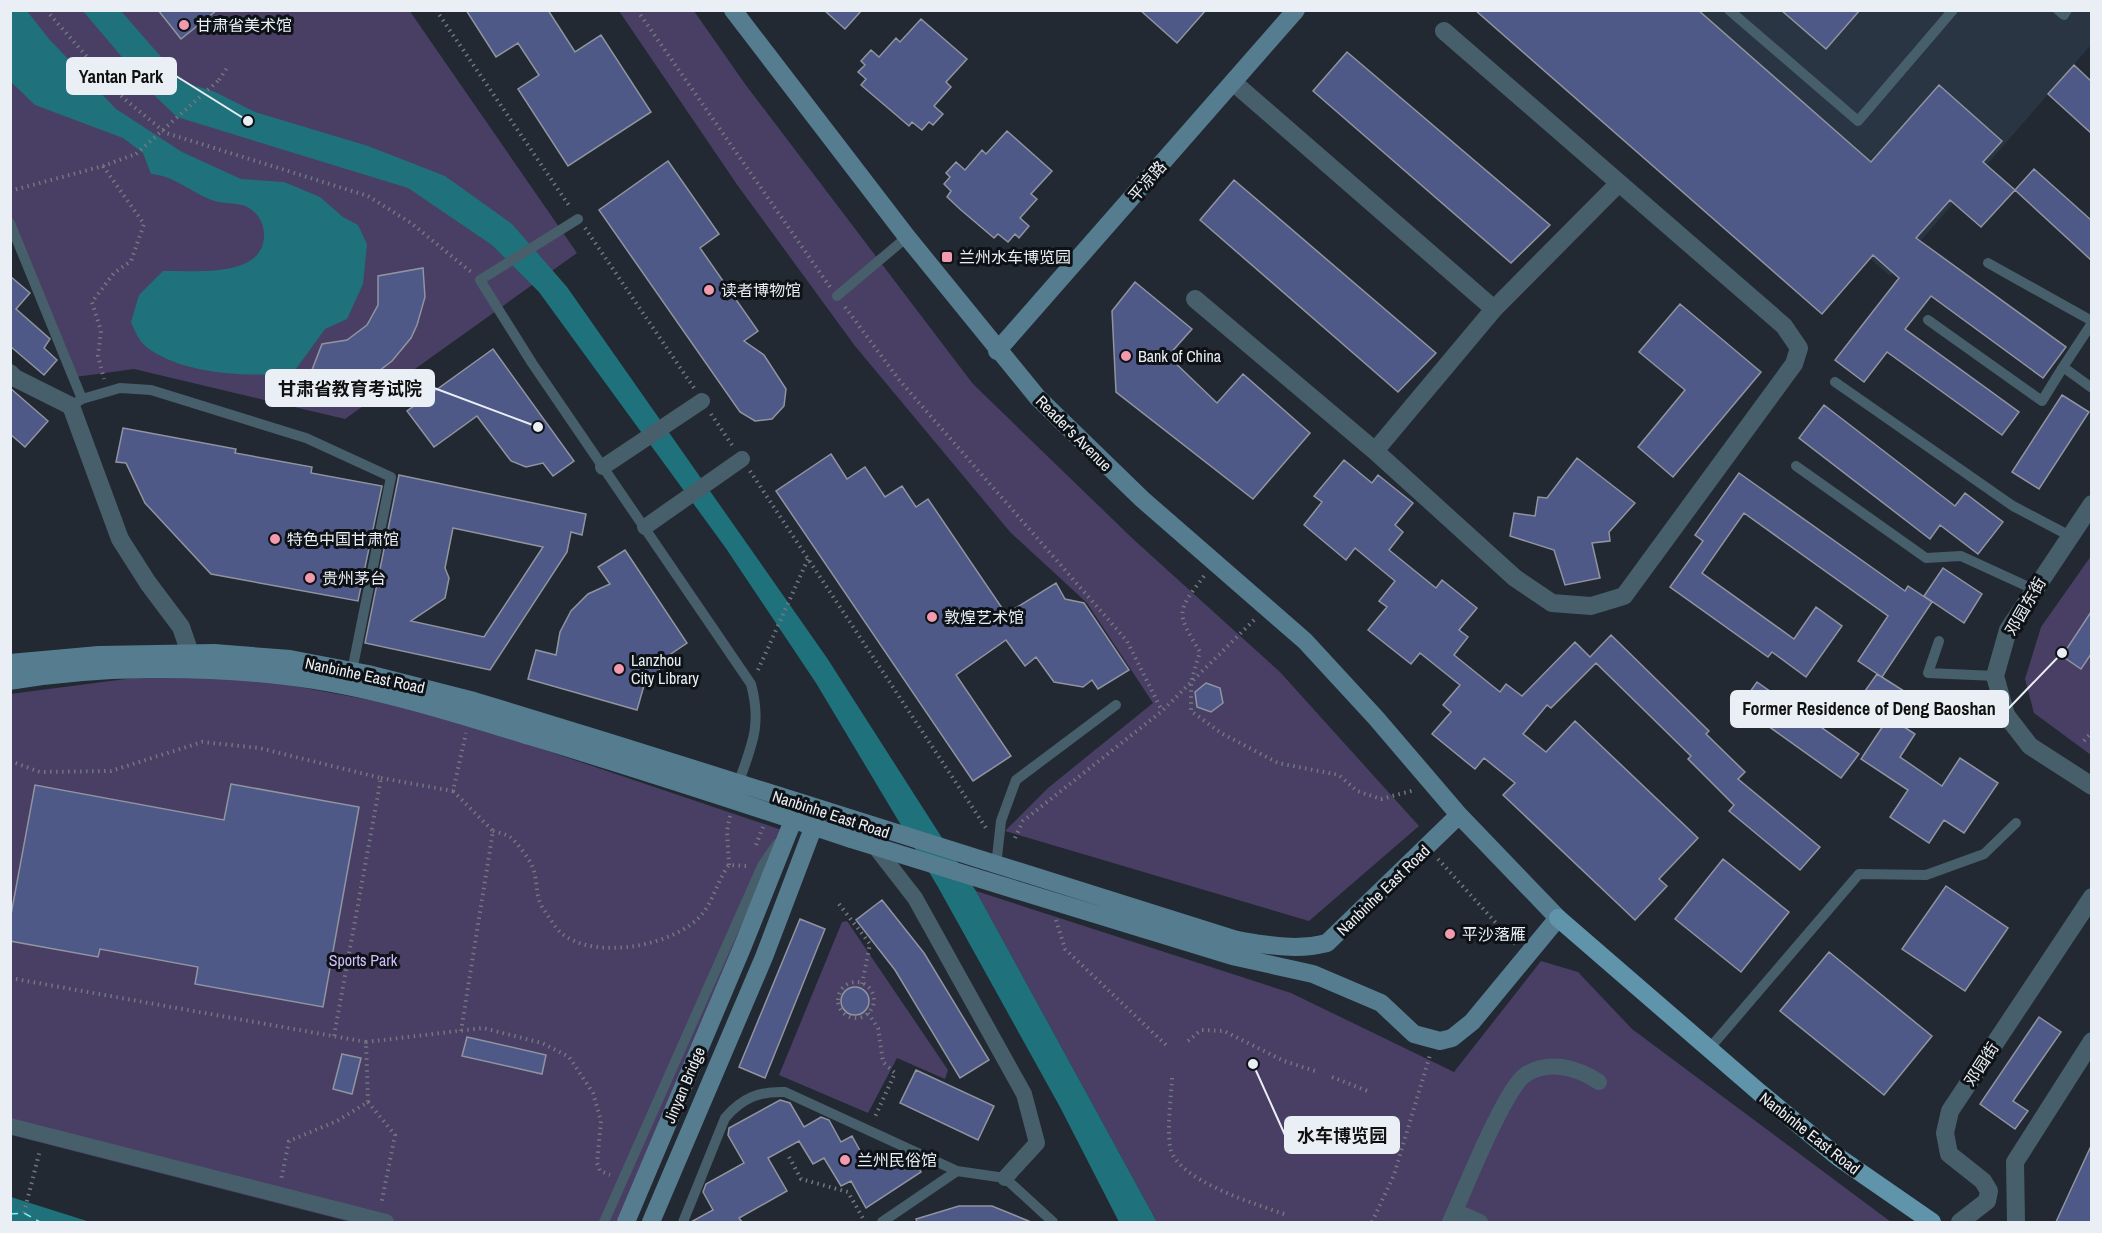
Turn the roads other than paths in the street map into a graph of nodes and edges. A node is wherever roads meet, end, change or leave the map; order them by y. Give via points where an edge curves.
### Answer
1 (733, 10) edge
2 (1296, 10) edge
3 (1729, 10) edge
4 (1953, 10) edge
5 (2058, 10) edge
6 (2067, 10) edge
7 (1444, 31) dead end
8 (1233, 82) junction
9 (1619, 183) junction
10 (578, 219) road end
11 (10, 223) edge
12 (907, 237) junction
13 (1988, 264) dead end
14 (837, 296) road end
15 (1196, 299) dead end
16 (1494, 309) junction
17 (1928, 320) dead end
18 (2091, 322) edge
19 (997, 351) junction
20 (2063, 367) junction
21 (10, 373) edge
22 (1835, 382) dead end
23 (2091, 388) edge
24 (77, 403) junction
25 (696, 405) road end
26 (1375, 451) junction
27 (736, 464) road end
28 (1796, 466) dead end
29 (603, 467) junction
30 (2091, 504) edge
31 (645, 527) junction
32 (2070, 536) junction
33 (2033, 589) junction
34 (1939, 641) dead end
35 (190, 653) junction
36 (10, 663) edge
37 (352, 671) junction
38 (1995, 676) junction
39 (10, 681) edge
40 (1116, 705) dead end
41 (2091, 786) edge
42 (735, 792) junction
43 (796, 812) junction
44 (1459, 816) junction
45 (817, 818) junction
46 (2016, 823) dead end
47 (853, 830) junction
48 (983, 868) junction
49 (2091, 897) edge
50 (1558, 918) junction
51 (2091, 1041) edge
52 (1709, 1049) junction
53 (1599, 1082) dead end
54 (10, 1126) edge
55 (957, 1171) junction
56 (1005, 1178) junction
57 (1452, 1217) edge
58 (382, 1221) edge
59 (604, 1222) edge
60 (626, 1222) edge
61 (651, 1222) edge
62 (683, 1222) edge
63 (882, 1222) edge
64 (1053, 1222) edge
65 (1480, 1222) edge
66 (1932, 1222) edge
67 (1960, 1222) edge
68 (2016, 1222) edge

1 - 12 main road, Reader's Avenue
2 - 8 main road, 平凉路
3 - 4 lane via 1857,121
5 - 6 lane via 2064,15
7 - 9 street
8 - 16 street
8 - 19 main road, 平凉路
9 - 16 street
9 - 26 street via 1784,326 1799,348 1794,364 1624,596 1591,606 1552,603 1515,578
10 - 29 lane via 484,278 532,363
11 - 24 lane
12 - 14 lane
12 - 19 main road, Reader's Avenue
13 - 18 lane
15 - 26 street
16 - 26 street
17 - 20 lane via 2042,401
18 - 20 lane
19 - 44 main road, Reader's Avenue via 1065,426 1305,641
20 - 23 lane
21 - 24 street
22 - 32 lane via 2013,506
24 - 35 street via 120,539 181,627
24 - 37 lane via 120,388 151,390 306,438 391,477
25 - 29 street
27 - 31 street
28 - 33 lane via 1926,558 1961,556
29 - 31 lane
30 - 32 street, 邓园东街
31 - 42 lane via 751,684 758,708 756,733
32 - 33 street, 邓园东街
33 - 38 street, 邓园东街 via 2008,630
34 - 38 lane via 1928,673
35 - 36 main road, Nanbinhe East Road via 99,655
35 - 37 main road, Nanbinhe East Road via 290,659
37 - 42 main road, Nanbinhe East Road via 474,701
38 - 41 street via 2006,715 2030,746
39 - 42 main road, Nanbinhe East Road via 100,672 287,676 469,717
40 - 48 lane via 1016,780 1001,821 998,845
42 - 43 main road, Nanbinhe East Road
43 - 45 main road, Nanbinhe East Road
43 - 59 lane via 762,866
43 - 60 main road, Jinyan Bridge
44 - 48 main road, Nanbinhe East Road via 1343,930 1327,943 1311,947 1237,940
44 - 50 main road, Nanbinhe East Road
45 - 47 main road, Nanbinhe East Road
45 - 61 main road, Jinyan Bridge via 764,957
46 - 52 lane via 1984,854 1926,875 1859,874
47 - 48 main road, Nanbinhe East Road, bridge
47 - 56 street via 915,898 1024,1094 1037,1143
48 - 50 main road, Nanbinhe East Road via 1056,901 1232,956 1313,974 1381,1003 1414,1034 1434,1040 1452,1038 1462,1032
49 - 67 street, 邓园街 via 1950,1112 1945,1133 1949,1154 1983,1181 1989,1191 1987,1201
50 - 52 main road, Nanbinhe East Road
51 - 68 street via 2015,1162
52 - 66 main road, Nanbinhe East Road via 1838,1157
53 - 57 street via 1581,1070 1552,1066 1525,1075 1506,1100
54 - 58 street
55 - 56 lane
55 - 62 lane via 785,1092 768,1091 736,1105 726,1118
55 - 63 lane
56 - 64 lane
57 - 65 street

